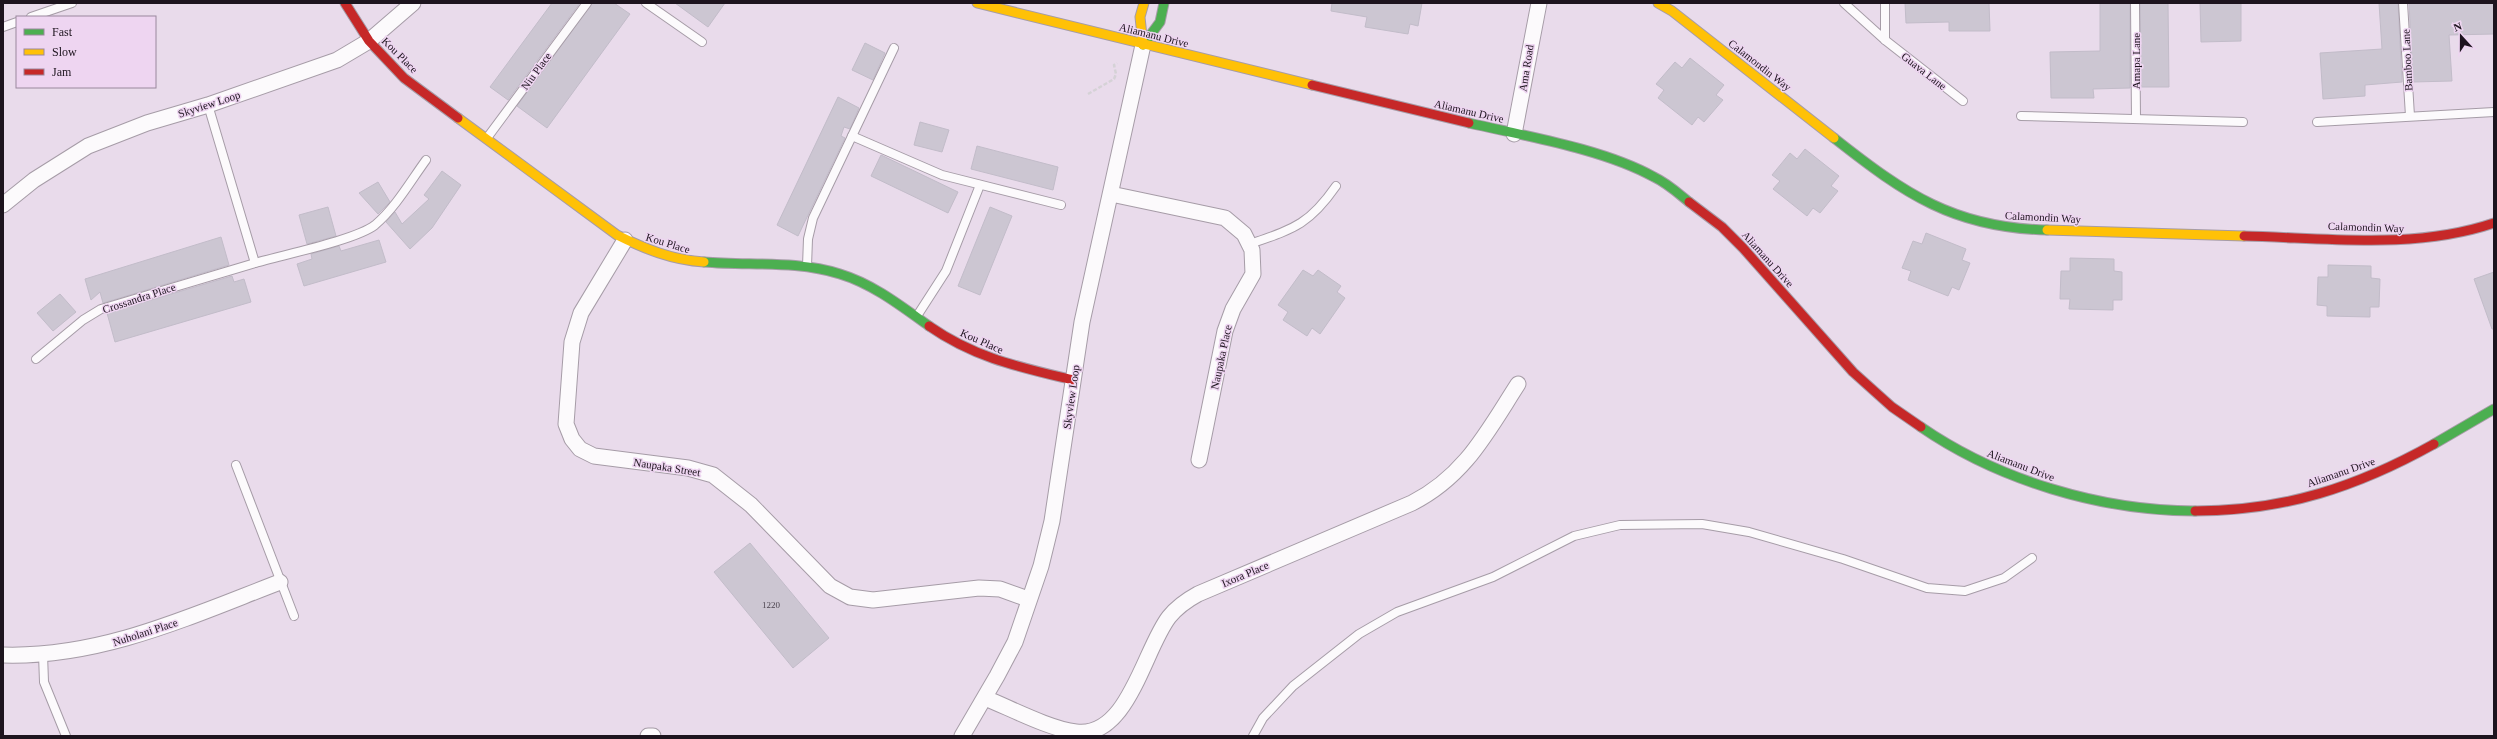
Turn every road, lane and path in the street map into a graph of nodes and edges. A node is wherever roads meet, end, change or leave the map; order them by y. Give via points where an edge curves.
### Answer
1 (72, 3) edge
2 (345, 3) edge
3 (413, 3) edge
4 (587, 3) edge
5 (646, 3) edge
6 (977, 3) edge
7 (1144, 3) edge
8 (1164, 3) edge
9 (1539, 3) edge
10 (1658, 3) edge
11 (1885, 3) edge
12 (2135, 3) edge
13 (2404, 3) edge
14 (1844, 4) edge
15 (34, 16) edge
16 (16, 22) edge
17 (3, 27) edge
18 (1885, 40) junction
19 (369, 41) junction
20 (702, 42) dead end
21 (1143, 45) junction
22 (894, 48) dead end
23 (1117, 63) dead end
24 (1088, 94) dead end
25 (1963, 101) dead end
26 (208, 105) junction
27 (2494, 112) edge
28 (2021, 116) dead end
29 (2410, 116) junction
30 (2136, 119) junction
31 (2243, 122) dead end
32 (2317, 122) dead end
33 (1514, 134) junction
34 (852, 136) junction
35 (486, 139) junction
36 (426, 160) dead end
37 (980, 185) junction
38 (1336, 186) dead end
39 (1111, 194) junction
40 (3, 205) edge
41 (1061, 205) dead end
42 (2494, 223) edge
43 (625, 240) junction
44 (1250, 244) junction
45 (255, 263) junction
46 (806, 268) junction
47 (916, 316) junction
48 (36, 359) dead end
49 (1073, 380) junction
50 (1518, 384) dead end
51 (2494, 409) edge
52 (1198, 460) dead end
53 (236, 465) dead end
54 (2032, 558) dead end
55 (280, 582) junction
56 (1028, 600) junction
57 (294, 616) dead end
58 (43, 654) junction
59 (3, 655) edge
60 (985, 698) junction
61 (66, 736) edge
62 (648, 736) edge
63 (653, 736) edge
64 (962, 736) edge
65 (1253, 736) edge

1 - 15 lane
2 - 19 street, Kou Place
3 - 19 street, Skyview Loop
4 - 35 lane, Niu Place
5 - 20 lane
6 - 21 street, Aliamanu Drive
7 - 21 street via 1140,17
8 - 21 street via 1160,22
9 - 33 street, Ama Road
10 - 42 street, Calamondin Way via 1672,11 1881,175 1937,208 1968,219 2031,230 2408,240 2467,232
11 - 18 lane
12 - 30 lane, Amapa Lane
13 - 29 lane, Bamboo Lane
14 - 18 lane, Guava Lane
16 - 17 lane
18 - 25 lane, Guava Lane
19 - 26 street, Skyview Loop via 337,60
19 - 35 street, Kou Place via 404,78
21 - 33 street, Aliamanu Drive
21 - 39 street, Skyview Loop
22 - 34 lane
23 - 24 path via 1114,65 1114,78
26 - 40 street, Skyview Loop via 147,123 88,146 34,180
26 - 45 lane
27 - 29 lane
28 - 30 lane
29 - 32 lane
30 - 31 lane
33 - 51 street, Aliamanu Drive via 1602,157 1650,175 1672,188 1726,230 1852,371 1906,418 1982,463 2053,490 2125,506 2165,510 2238,510 2310,495 2381,471 2415,455
34 - 37 lane via 942,175
34 - 46 lane via 810,228
35 - 43 street, Kou Place
36 - 45 lane, Crossandra Place via 389,212 373,226 346,238
37 - 41 lane
37 - 47 lane via 943,276
38 - 44 lane via 1321,208 1308,220 1292,229
39 - 44 street, Naupaka Place via 1225,218 1240,229
39 - 49 street, Skyview Loop via 1082,322
43 - 46 street, Kou Place via 653,253 692,263
43 - 56 street, Naupaka Street via 585,306 572,342 566,424 572,439 580,449 599,457 688,468 713,475 752,505 830,586 850,597 881,600 979,588 1000,589
44 - 52 street, Naupaka Place via 1253,274 1233,309 1225,331
45 - 48 lane, Crossandra Place via 101,310 83,320
46 - 47 street, Kou Place via 858,280 876,288
47 - 49 street, Kou Place via 956,344 976,354 998,362
49 - 56 street, Skyview Loop via 1052,521 1041,566
50 - 60 street, Ixora Place via 1472,456 1438,488 1412,503 1198,594 1182,604 1164,624 1121,709 1106,726 1090,732 1069,731
53 - 55 lane
54 - 65 lane via 2004,578 1965,591 1927,588 1843,559 1749,532 1702,524 1620,525 1574,536 1493,577 1397,612 1359,634 1294,686 1264,718
55 - 57 lane
55 - 58 street, Nuholani Place via 139,636 97,646
56 - 60 street, Skyview Loop via 1015,642
58 - 59 street, Nuholani Place
58 - 61 lane via 44,682
60 - 64 street, Skyview Loop
62 - 63 street

